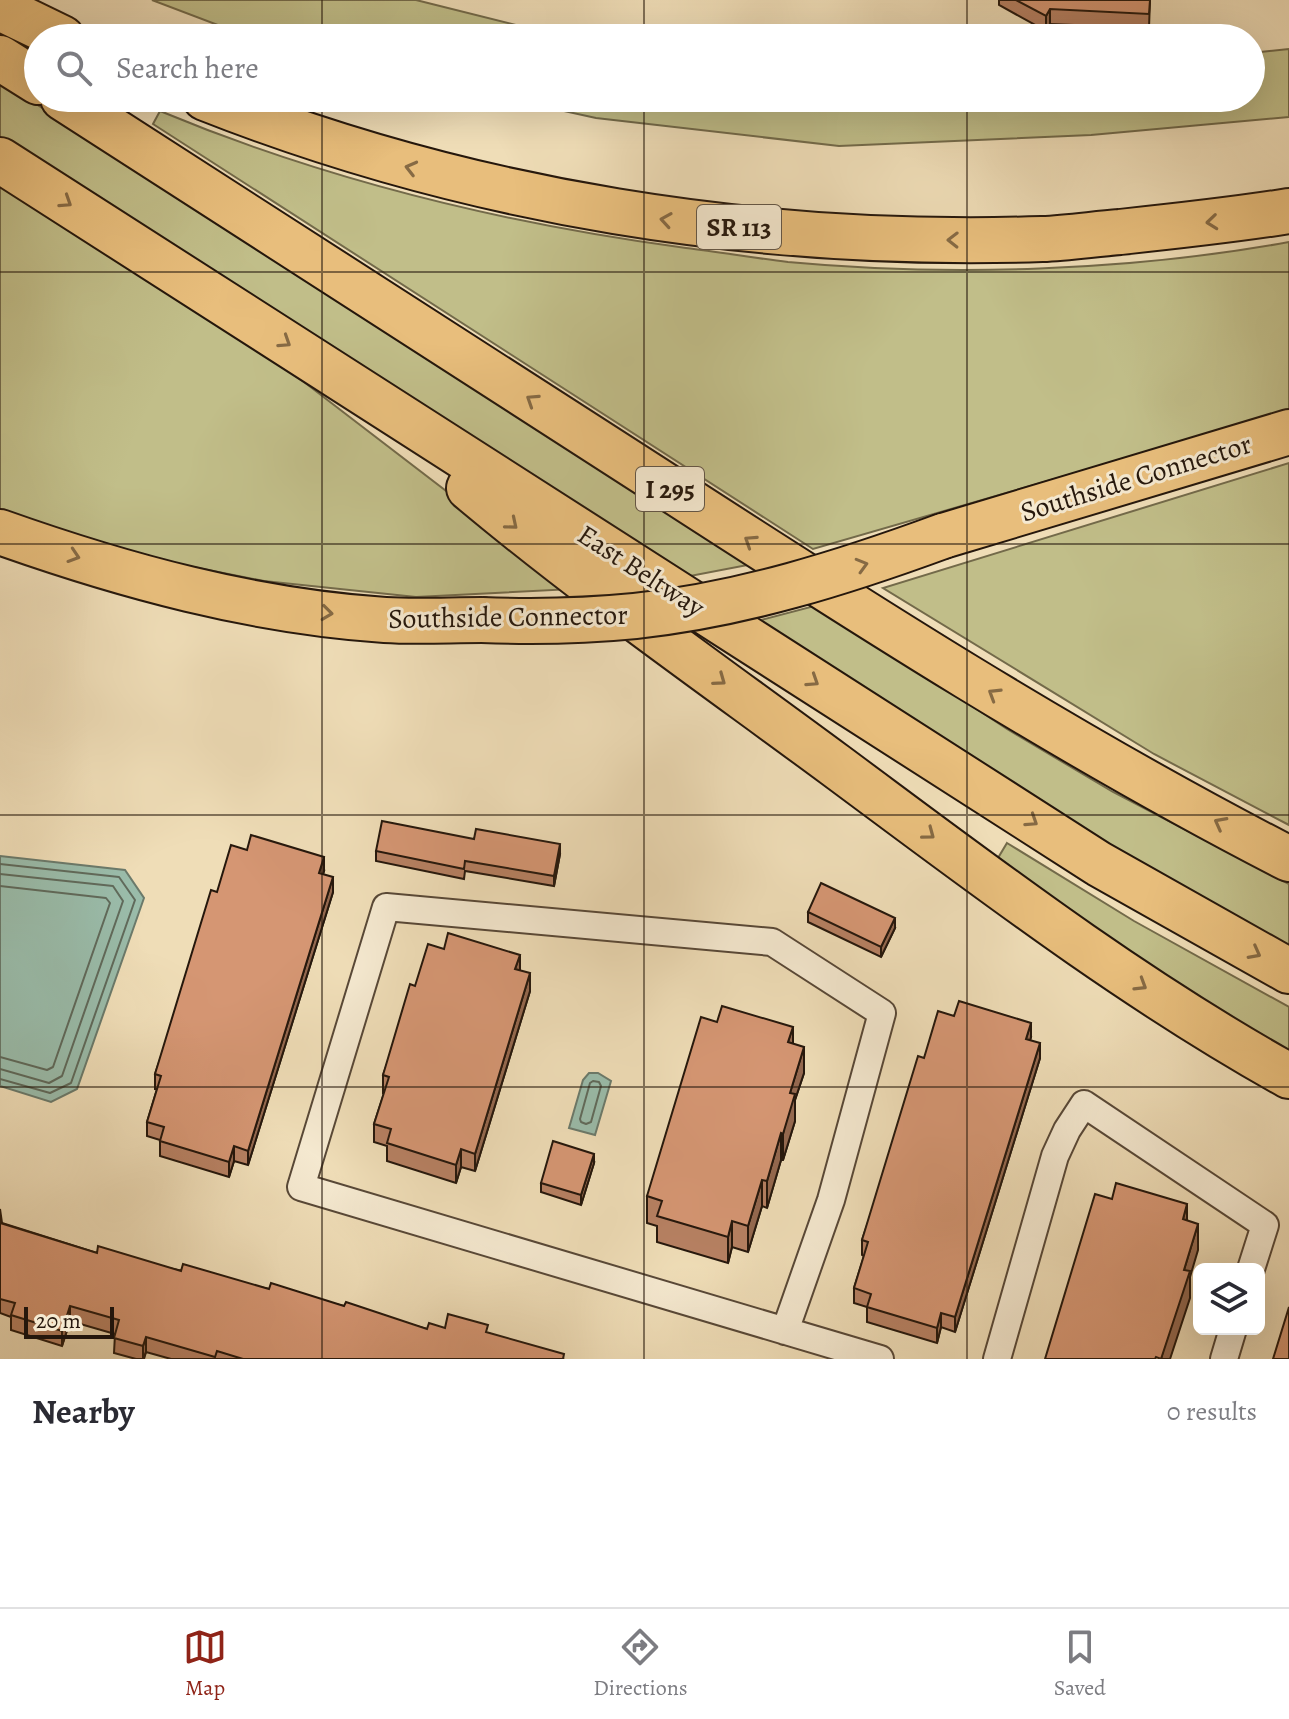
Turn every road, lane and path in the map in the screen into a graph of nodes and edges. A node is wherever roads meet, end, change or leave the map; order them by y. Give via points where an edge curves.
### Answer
1 (0, 8) edge
2 (33, 24) edge
3 (0, 58) edge
4 (24, 73) edge
5 (85, 112) edge
6 (245, 112) edge
7 (0, 160) edge
8 (1289, 211) edge
9 (323, 366) junction
10 (1289, 432) edge
11 (0, 532) edge
12 (1289, 859) edge
13 (1289, 971) edge
14 (1289, 1076) edge
15 (1253, 1263) edge
16 (785, 1331) junction
17 (1231, 1335) edge
18 (880, 1359) edge
19 (997, 1359) edge
20 (1224, 1359) edge

1 - 2 highway
3 - 4 highway
12 -> 5 highway, I 295 via 1017,708
8 -> 6 highway, SR 113 via 1045,239 949,240 685,223 394,164
7 -> 9 highway, East Beltway
9 -> 13 highway, East Beltway via 1099,864
9 -> 14 highway via 548,554 981,873 1119,971
11 -> 10 highway, Southside Connector, bridge via 145,579 259,604 385,620 613,618 735,599 877,560
15 - 19 street via 1265,1225 1084,1104 1055,1156
16 - 16 street via 301,1187 386,907 772,942 882,1013 831,1200
16 - 18 street
17 - 20 street

